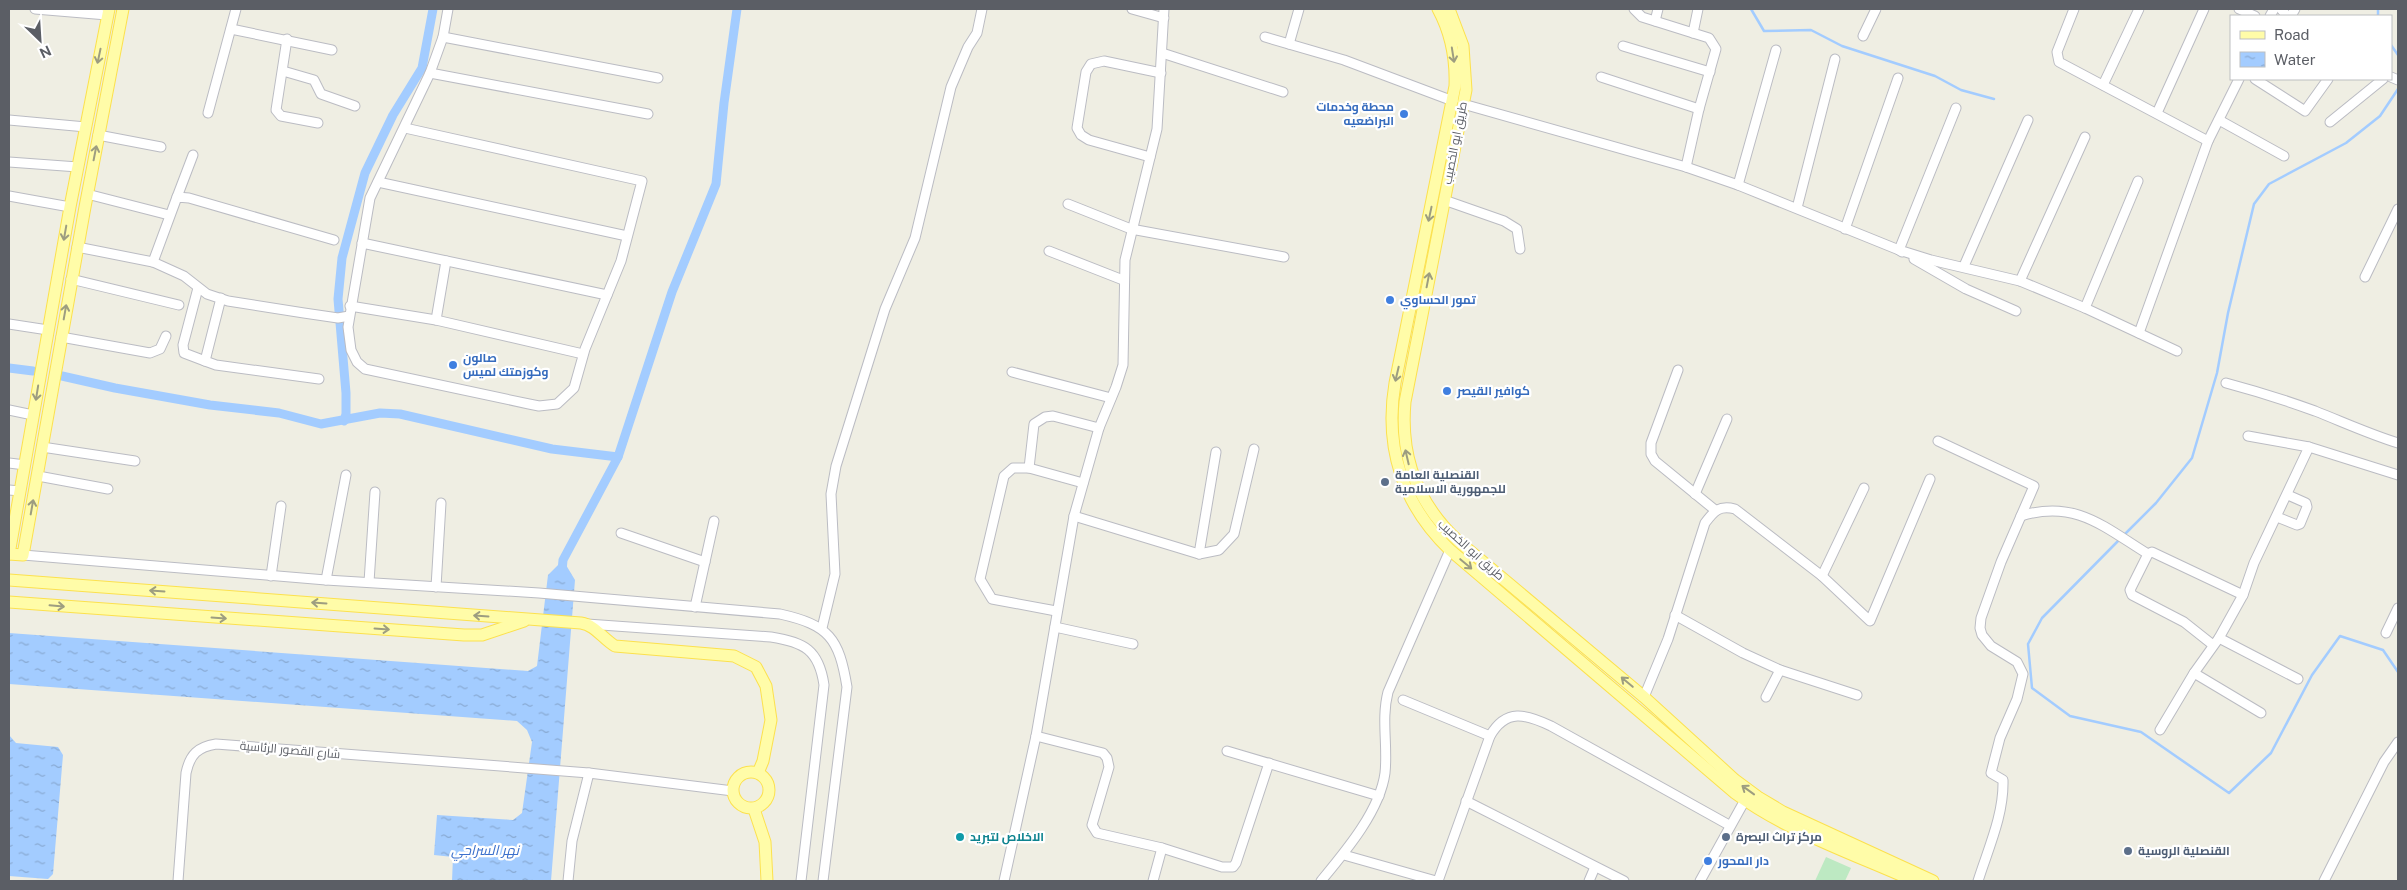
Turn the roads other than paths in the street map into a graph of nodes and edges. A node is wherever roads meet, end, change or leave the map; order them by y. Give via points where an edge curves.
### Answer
1 (35, 9) edge
2 (123, 9) edge
3 (236, 9) edge
4 (448, 9) edge
5 (982, 9) edge
6 (1132, 9) edge
7 (1299, 9) edge
8 (1438, 9) edge
9 (1449, 9) edge
10 (1634, 9) edge
11 (1658, 9) edge
12 (1698, 9) edge
13 (1876, 9) edge
14 (2074, 9) edge
15 (2139, 9) edge
16 (2204, 9) edge
17 (2239, 9) edge
18 (108, 12) edge
19 (1164, 13) edge
20 (2253, 15) edge
21 (1655, 21) junction
22 (231, 29) junction
23 (1694, 33) junction
24 (1863, 36) dead end
25 (443, 37) junction
26 (1265, 37) dead end
27 (287, 39) junction
28 (1289, 44) junction
29 (1623, 46) dead end
30 (332, 50) dead end
31 (1776, 50) dead end
32 (1162, 53) junction
33 (1835, 59) dead end
34 (283, 71) junction
35 (1710, 72) junction
36 (430, 73) junction
37 (1161, 73) junction
38 (1602, 77) dead end
39 (658, 78) dead end
40 (1898, 78) dead end
41 (2239, 80) edge
42 (2257, 80) edge
43 (2327, 80) edge
44 (2382, 80) edge
45 (2103, 84) junction
46 (1283, 92) dead end
47 (1458, 103) junction
48 (355, 106) dead end
49 (1956, 108) dead end
50 (1699, 109) junction
51 (208, 113) dead end
52 (2157, 113) junction
53 (648, 114) dead end
54 (9, 120) edge
55 (2028, 120) dead end
56 (2219, 120) junction
57 (2330, 122) dead end
58 (318, 123) dead end
59 (86, 127) junction
60 (405, 128) junction
61 (98, 135) junction
62 (2085, 137) dead end
63 (2208, 141) junction
64 (162, 147) dead end
65 (193, 155) dead end
66 (2284, 156) dead end
67 (1150, 157) junction
68 (9, 162) edge
69 (78, 167) junction
70 (1686, 167) junction
71 (2138, 181) dead end
72 (378, 182) junction
73 (1738, 185) junction
74 (87, 194) junction
75 (9, 196) edge
76 (177, 197) junction
77 (1444, 200) junction
78 (1068, 204) dead end
79 (70, 207) junction
80 (1797, 208) junction
81 (2398, 209) edge
82 (169, 215) junction
83 (1132, 229) junction
84 (1845, 229) junction
85 (627, 236) junction
86 (334, 240) dead end
87 (362, 243) junction
88 (77, 247) junction
89 (1520, 249) dead end
90 (1049, 250) dead end
91 (1898, 250) junction
92 (1284, 257) dead end
93 (446, 261) junction
94 (153, 262) junction
95 (1964, 266) junction
96 (2365, 277) dead end
97 (71, 280) junction
98 (1123, 280) junction
99 (2020, 281) junction
100 (198, 288) junction
101 (608, 295) junction
102 (221, 298) junction
103 (179, 306) dead end
104 (350, 306) junction
105 (2085, 308) junction
106 (2016, 311) dead end
107 (344, 317) junction
108 (436, 320) junction
109 (9, 324) edge
110 (48, 330) junction
111 (2139, 333) junction
112 (166, 336) dead end
113 (61, 337) junction
114 (2177, 352) dead end
115 (583, 354) junction
116 (205, 361) junction
117 (1678, 370) dead end
118 (1012, 372) dead end
119 (319, 379) dead end
120 (2226, 383) dead end
121 (1111, 398) junction
122 (9, 410) edge
123 (33, 415) junction
124 (1727, 419) dead end
125 (1099, 428) junction
126 (2248, 436) dead end
127 (1938, 441) dead end
128 (2398, 443) edge
129 (2308, 447) junction
130 (42, 448) junction
131 (1254, 449) dead end
132 (1216, 452) dead end
133 (135, 461) dead end
134 (9, 463) edge
135 (25, 465) junction
136 (1028, 468) junction
137 (346, 475) dead end
138 (2398, 475) edge
139 (38, 476) junction
140 (1930, 479) dead end
141 (1083, 483) junction
142 (1864, 488) dead end
143 (108, 489) dead end
144 (14, 491) edge
145 (375, 492) dead end
146 (1696, 494) junction
147 (2288, 495) junction
148 (441, 503) dead end
149 (281, 506) dead end
150 (1715, 510) junction
151 (1074, 516) junction
152 (2021, 516) junction
153 (2277, 516) junction
154 (714, 521) dead end
155 (621, 533) dead end
156 (1450, 550) junction
157 (9, 554) edge
158 (1198, 554) junction
159 (2148, 554) junction
160 (23, 555) junction
161 (705, 562) junction
162 (271, 576) junction
163 (1822, 576) junction
164 (9, 580) edge
165 (326, 580) junction
166 (369, 582) junction
167 (436, 587) junction
168 (2243, 595) junction
169 (9, 602) edge
170 (695, 607) junction
171 (2398, 608) edge
172 (1056, 611) junction
173 (1675, 615) junction
174 (534, 620) junction
175 (584, 624) junction
176 (1055, 627) junction
177 (822, 628) junction
178 (2386, 633) dead end
179 (2216, 642) junction
180 (1133, 644) dead end
181 (1595, 656) junction
182 (1588, 667) junction
183 (1780, 670) junction
184 (2194, 673) junction
185 (2298, 679) dead end
186 (1857, 695) dead end
187 (1644, 697) junction
188 (1766, 698) dead end
189 (1404, 700) dead end
190 (2261, 713) dead end
191 (2160, 730) dead end
192 (1036, 736) junction
193 (1490, 736) junction
194 (2398, 742) edge
195 (1227, 751) dead end
196 (1269, 763) junction
197 (585, 773) junction
198 (758, 773) junction
199 (733, 791) junction
200 (1379, 796) junction
201 (1745, 800) junction
202 (1466, 801) junction
203 (754, 808) junction
204 (1730, 824) junction
205 (1162, 848) junction
206 (1344, 855) junction
207 (1595, 867) junction
208 (1918, 879) edge
209 (178, 881) edge
210 (568, 881) edge
211 (766, 881) edge
212 (801, 881) edge
213 (823, 881) edge
214 (1004, 881) edge
215 (1153, 881) edge
216 (1321, 881) edge
217 (1437, 881) edge
218 (1589, 881) edge
219 (1624, 881) edge
220 (1700, 881) edge
221 (1933, 881) edge
222 (1978, 881) edge
223 (2324, 881) edge

1 - 18 street
2 - 61 main road
3 - 22 street
4 - 25 street
5 - 177 street via 977,33 951,87 915,238 885,309 836,466 831,494 835,574
6 - 19 street
7 - 28 street
8 -> 47 main road, طريق ابو الخصيب via 1454,55
9 - 47 main road, طريق ابو الخصيب via 1459,32 1465,60
10 - 21 street via 1642,17
11 - 21 street
12 - 23 street
13 - 24 street
14 - 45 street via 2056,52 2059,62
15 - 45 street
16 - 52 street
17 - 20 street
18 -> 59 main road
19 - 32 street
21 - 23 street
22 - 27 street
22 - 51 street
23 - 35 street via 1709,38 1716,49
25 - 36 street
25 - 39 street
26 - 28 street
27 - 30 street
27 - 34 street
28 - 47 street via 1344,60
29 - 35 street
31 - 73 street
32 - 37 street
32 - 46 street
33 - 80 street
34 - 48 street via 314,80 321,94
34 - 58 street via 275,108 277,112 281,116
35 - 50 street
36 - 53 street
36 - 60 street
37 - 67 street via 1157,129
37 - 67 street via 1104,61 1091,64 1086,72 1077,128 1088,140
38 - 50 street
40 - 84 street
41 - 56 street
42 - 43 street via 2305,111
44 - 57 street
45 - 52 street
47 - 70 street
47 - 77 main road, طريق ابو الخصيب
47 -> 156 main road, طريق ابو الخصيب via 1395,383 1391,416 1394,450 1402,482 1427,526
49 - 91 street
50 - 70 street
52 - 63 street
54 - 59 street
55 - 95 street
56 - 63 street
56 - 66 street
59 - 69 main road
60 - 72 street
60 - 85 street via 642,181
61 - 64 street
74 -> 61 main road
62 - 99 street
63 - 111 street
65 - 76 street
67 - 83 street
68 - 69 street
69 - 79 main road
70 - 73 street
71 - 105 street
72 - 85 street
72 - 87 street via 370,198
73 - 80 street
74 - 82 street
74 - 88 main road
75 - 79 street
76 - 82 street
76 - 86 street
77 - 89 street via 1512,226 1516,229
181 -> 77 main road, طريق ابو الخصيب via 1446,531 1427,506 1414,479 1404,434 1405,402
78 - 83 street
79 -> 110 main road
80 - 84 street
81 - 96 street
82 - 94 street
83 - 92 street
83 - 98 street
84 - 91 street
85 - 101 street
87 - 93 street
87 - 104 street
88 - 94 street
88 - 97 main road
90 - 98 street
91 - 95 street
91 - 106 street via 1966,290
93 - 101 street
93 - 108 street
94 - 100 street via 184,276
95 - 99 street
97 - 103 street
113 -> 97 main road
98 - 121 street via 1123,360
99 - 105 street
100 - 102 street
100 - 116 street via 183,346 184,353
101 - 115 street
102 - 107 street
102 - 116 street
104 - 107 street
104 - 108 street
105 - 111 street
107 - 115 street via 351,350 365,369 539,406 557,404 574,388
108 - 115 street
109 - 110 street
110 -> 123 main road
111 - 114 street
112 - 113 street via 160,349 150,352
113 - 130 main road
116 - 119 street
117 - 146 street via 1651,443 1650,454
118 - 121 street
120 - 128 street via 2264,393
121 - 125 street
122 - 123 street
123 - 135 main road
124 - 146 street
125 - 136 street via 1053,416 1045,417 1034,424
125 - 141 street
126 - 129 street
127 - 152 street via 2034,486
129 - 138 street
129 - 147 street
130 - 133 street
130 - 139 main road
131 - 158 street via 1234,534 1219,550
132 - 158 street
134 - 135 street
135 - 144 main road
136 - 141 street
136 - 172 street via 1013,468 1004,476 980,579 992,599
137 - 165 street
139 - 143 street
160 -> 139 main road
140 - 163 street via 1870,621
141 - 151 street
142 - 163 street
144 - 157 main road
145 - 166 street
146 - 150 street
147 - 153 street
147 - 153 street via 2306,503 2300,524
148 - 167 street
149 - 162 street
150 - 163 street via 1726,506 1735,509
150 - 173 street via 1705,523
151 - 158 street
151 - 172 street
152 - 159 street via 2041,510 2086,516
152 - 222 street via 2001,562 1981,623 1982,635 1991,646 2017,662 2023,674 1991,773 2003,780 2003,792 1999,817
153 - 168 street via 2254,563
154 - 161 street
155 - 161 street
156 -> 182 main road, طريق ابو الخصيب
156 - 200 street via 1387,698 1384,715 1385,770
157 - 160 main road
159 - 168 street via 2152,552
159 - 179 street via 2130,590 2132,595
160 - 162 street
161 - 170 street
162 - 165 street
174 -> 164 main road
165 - 166 street
166 - 167 street
167 - 170 street
168 - 179 street
169 -> 174 main road via 464,635 482,634
170 - 177 street via 780,614
171 - 178 street
172 - 176 street
173 - 183 street
173 - 187 street
174 - 175 main road
175 - 198 main road via 615,646 734,656 756,667 766,686 771,720
175 - 212 street via 771,637 804,645 814,655 822,668 824,684
176 - 180 street
176 - 192 street
177 - 213 street via 842,660 847,687
179 - 184 street
179 - 185 street
181 - 182 main road
187 -> 181 main road, طريق ابو الخصيب
182 - 201 main road, طريق ابو الخصيب
183 - 186 street
183 - 188 street
184 - 190 street
184 - 191 street
208 -> 187 main road, طريق ابو الخصيب via 1758,797
189 - 193 street
192 - 205 street via 1103,753 1107,758 1109,767 1092,825 1097,833
192 - 214 street
193 - 202 street
193 - 204 street via 1499,723 1512,716 1539,720
194 - 223 street via 2384,762
195 - 196 street
196 - 200 street
196 - 205 street via 1232,867 1222,868
197 - 199 street
197 - 209 street, شارع القصور الرئاسية via 216,744 202,746 188,761
197 - 210 street
198 - 199 main road via 740,775
198 - 203 main road via 767,780 770,792 765,803
199 - 203 main road via 742,806
200 - 206 street
201 - 204 street
201 - 208 main road, طريق ابو الخصيب via 1792,826
202 - 207 street
202 - 217 street
203 - 211 main road via 765,842
204 - 220 street
205 - 215 street
206 - 216 street
206 - 217 street
207 - 218 street
207 - 219 street
208 - 221 main road, طريق ابو الخصيب

